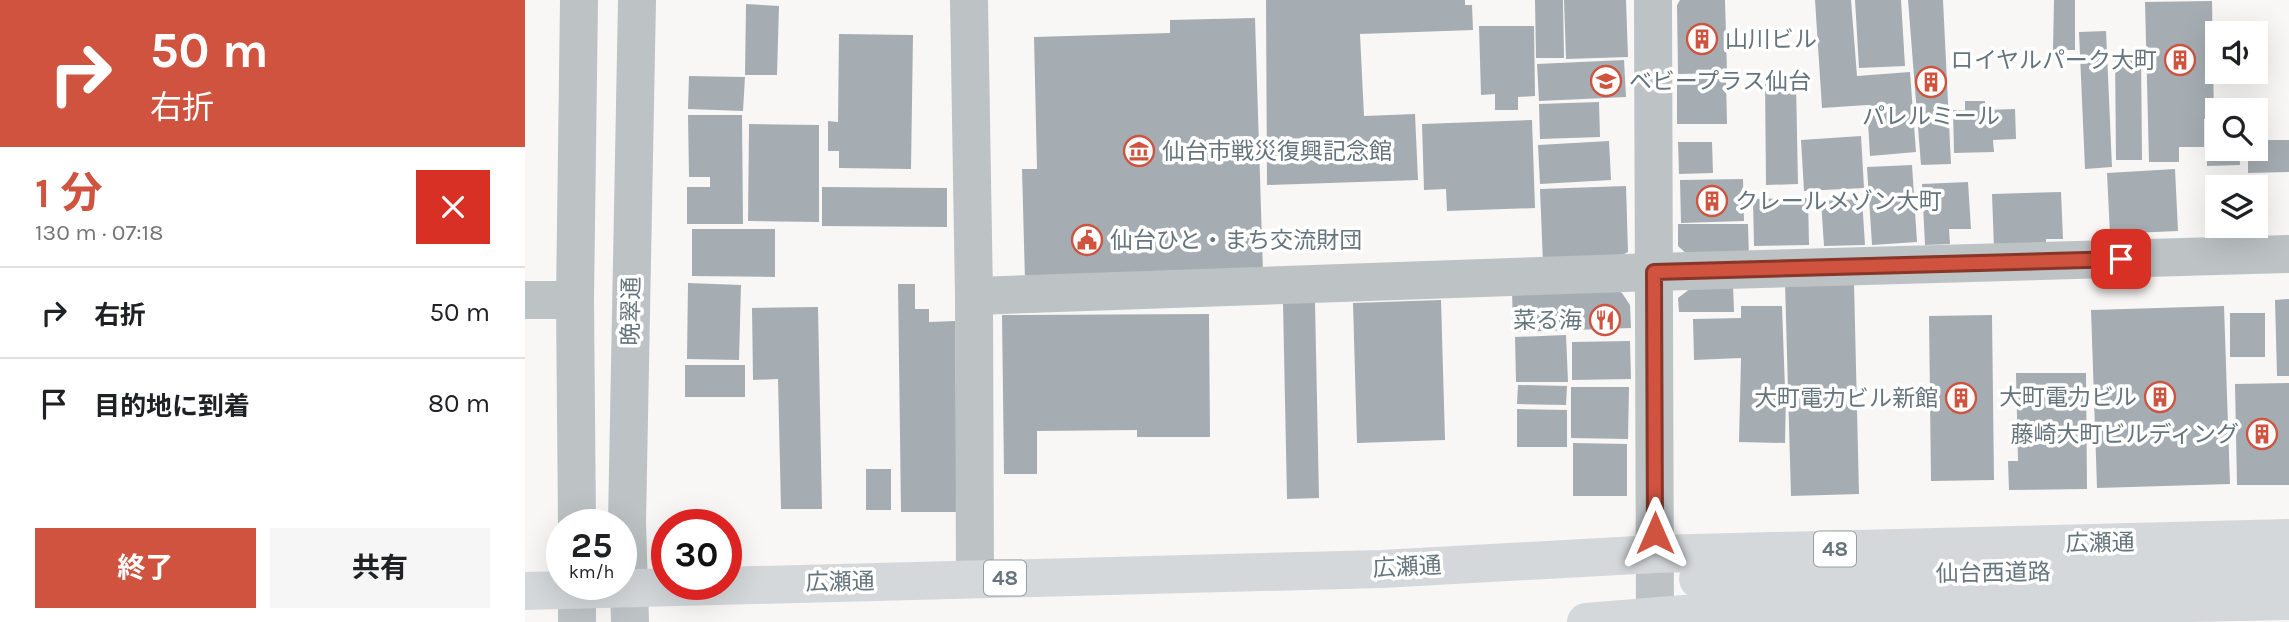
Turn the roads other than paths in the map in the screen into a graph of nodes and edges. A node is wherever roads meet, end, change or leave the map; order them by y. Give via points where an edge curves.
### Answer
1 (579, 0) edge
2 (637, 0) edge
3 (969, 0) edge
4 (1653, 0) edge
5 (2289, 254) edge
6 (1654, 272) junction
7 (974, 296) junction
8 (525, 300) edge
9 (575, 300) junction
10 (577, 509) edge
11 (2289, 538) edge
12 (2289, 568) edge
13 (975, 579) junction
14 (525, 591) edge
15 (1655, 593) edge
16 (546, 594) edge
17 (1698, 596) junction
18 (586, 600) edge
19 (2289, 601) edge
20 (629, 605) edge
21 (1586, 622) edge

1 - 9 street
2 - 20 street, 晩翠通
3 - 7 street
4 - 6 street
5 - 6 street
6 - 7 street
6 - 15 street
7 - 13 street
8 - 9 street
9 - 10 street
11 - 15 highway, 広瀬通 / 48
12 - 17 highway, 仙台西道路 / 48
13 - 15 highway, 広瀬通 / 48 via 1382,569
13 - 20 highway, 広瀬通 / 48
14 - 16 highway, 広瀬通 / 48
15 - 17 highway, 48
15 - 21 highway, 48
17 - 19 highway, 仙台西道路 / 48
18 - 20 highway, 広瀬通 / 48

